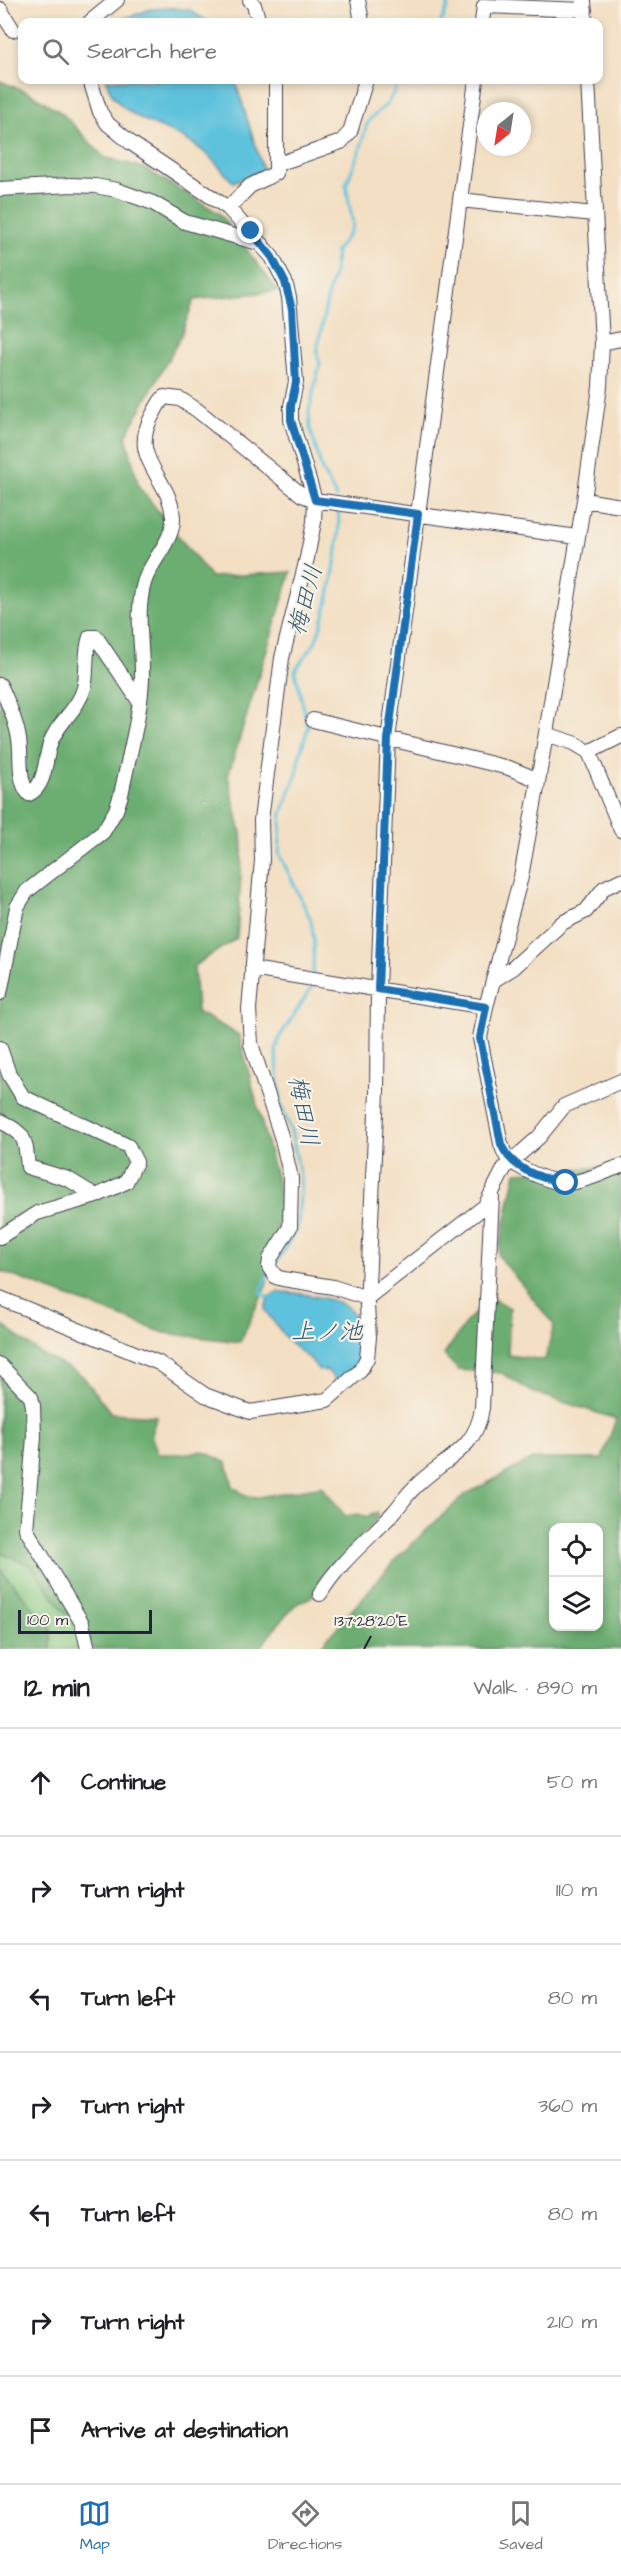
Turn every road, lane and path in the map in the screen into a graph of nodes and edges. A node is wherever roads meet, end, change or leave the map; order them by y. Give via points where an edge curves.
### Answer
1 (117, 0) edge
2 (250, 0) edge
3 (358, 0) edge
4 (515, 4) edge
5 (0, 9) edge
6 (585, 11) edge
7 (95, 18) edge
8 (258, 18) edge
9 (361, 18) edge
10 (482, 18) edge
11 (12, 32) edge
12 (91, 84) edge
13 (276, 84) edge
14 (365, 84) edge
15 (475, 84) edge
16 (588, 84) edge
17 (278, 164) junction
18 (0, 189) edge
19 (460, 200) junction
20 (228, 208) junction
21 (594, 214) junction
22 (262, 244) junction
23 (621, 339) edge
24 (603, 343) junction
25 (315, 500) junction
26 (584, 500) junction
27 (621, 506) edge
28 (418, 514) junction
29 (577, 537) junction
30 (0, 685) edge
31 (139, 701) junction
32 (313, 720) dead end
33 (546, 734) junction
34 (621, 736) edge
35 (388, 739) junction
36 (589, 752) junction
37 (538, 777) junction
38 (621, 830) edge
39 (621, 880) edge
40 (252, 969) junction
41 (494, 980) junction
42 (378, 989) junction
43 (0, 993) edge
44 (486, 1007) junction
45 (0, 1048) edge
46 (621, 1081) edge
47 (0, 1121) edge
48 (513, 1162) junction
49 (621, 1166) edge
50 (492, 1195) junction
51 (96, 1196) junction
52 (0, 1237) edge
53 (0, 1298) edge
54 (368, 1298) junction
55 (0, 1365) edge
56 (320, 1594) dead end
57 (88, 1649) edge

1 - 7 street
2 - 8 street
3 - 9 street
4 - 6 street
4 - 10 street via 484,6
5 - 11 street
12 - 20 street via 108,124
13 - 17 street
14 - 17 street via 350,132 341,142
15 - 19 street
16 - 21 street
17 - 20 street via 276,172 250,186
18 - 22 street via 71,185 117,190 153,203 185,222
19 - 21 street
19 - 28 street
20 - 22 street
21 - 24 street
22 - 25 street via 280,271 292,309 296,382 291,420
23 - 24 street
24 - 26 street
25 - 28 street
25 - 31 street via 302,495 180,399 160,400 149,421 144,449 164,487 173,518 144,581
25 - 40 street via 307,558 282,658 261,820 262,860
26 - 27 street
26 - 29 street
28 - 29 street
28 - 35 street
29 - 33 street
30 - 31 street via 19,738 23,782 29,794 43,774 50,742 83,690 90,637 96,637
31 - 43 street via 116,810 103,832 27,891 17,907
32 - 35 street
33 - 36 street
33 - 37 street
34 - 36 street
35 - 37 street
35 - 42 street
36 - 38 street
37 - 41 street via 521,877
39 - 41 street via 604,888 586,911 562,923 513,968
40 - 42 street
40 - 54 street via 251,1044 291,1178 290,1227 270,1259 270,1270 283,1280 333,1287
41 - 44 street
42 - 44 street
42 - 54 street
44 - 48 street via 480,1038 501,1144
45 - 51 street via 23,1097 103,1133 128,1146 134,1154 136,1162 126,1182
46 - 48 street via 564,1106
47 - 51 street via 20,1132 27,1146 28,1167 68,1179
48 - 49 street via 545,1178 566,1183
48 - 50 street via 501,1174
50 - 54 street via 485,1206
50 - 56 street via 482,1408 477,1428 462,1449 416,1485 363,1541
51 - 52 street via 37,1213
53 - 54 street via 159,1364 205,1395 250,1412 327,1400 360,1371 367,1358
55 - 57 street via 31,1396 33,1406 26,1529 82,1623

